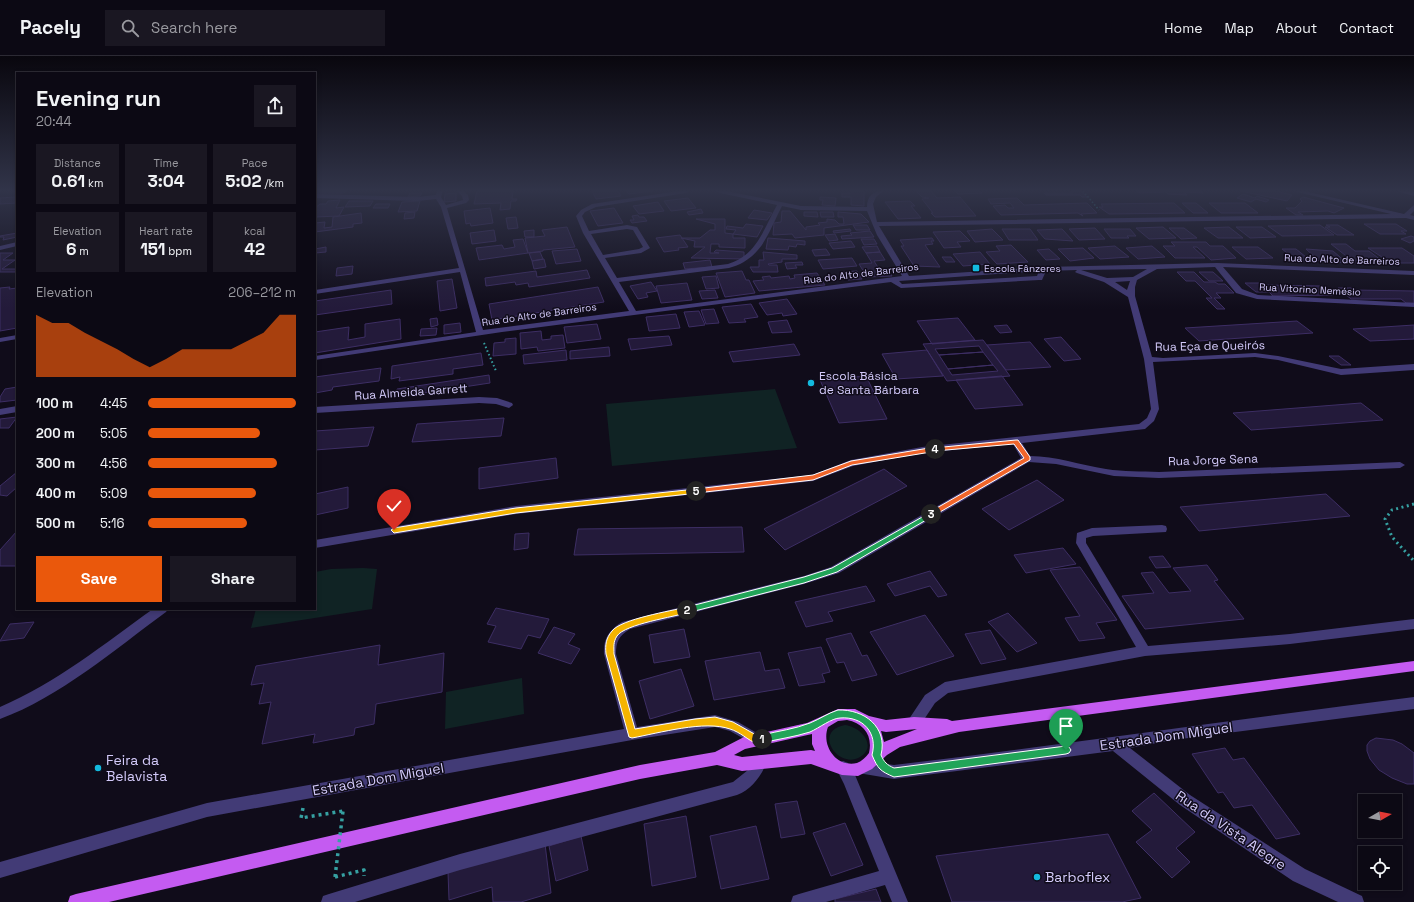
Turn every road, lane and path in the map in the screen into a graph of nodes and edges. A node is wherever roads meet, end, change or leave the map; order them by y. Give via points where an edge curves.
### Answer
1 (451, 230) edge
2 (603, 230) edge
3 (636, 230) edge
4 (766, 230) edge
5 (880, 230) edge
6 (586, 233) joint
7 (16, 244) edge
8 (0, 248) edge
9 (600, 257) junction
10 (1217, 265) junction
11 (1158, 266) junction
12 (1065, 268) junction
13 (463, 269) junction
14 (1044, 269) junction
15 (1414, 273) edge
16 (907, 278) junction
17 (1134, 279) junction
18 (892, 280) junction
19 (1107, 280) junction
20 (614, 281) junction
21 (316, 292) edge
22 (1131, 296) junction
23 (1414, 306) edge
24 (632, 312) junction
25 (480, 333) junction
26 (16, 337) edge
27 (0, 340) edge
28 (483, 342) dead end
29 (316, 358) edge
30 (1148, 359) junction
31 (1414, 367) edge
32 (496, 370) dead end
33 (508, 405) dead end
34 (16, 409) edge
35 (316, 410) edge
36 (0, 412) edge
37 (1016, 442) junction
38 (1028, 459) junction
39 (1400, 465) dead end
40 (1414, 504) edge
41 (1162, 529) dead end
42 (316, 544) edge
43 (1414, 560) edge
44 (161, 610) edge
45 (1414, 624) edge
46 (1145, 651) junction
47 (1414, 666) edge
48 (1414, 703) edge
49 (0, 713) edge
50 (866, 721) junction
51 (823, 722) junction
52 (914, 724) junction
53 (959, 726) junction
54 (632, 734) junction
55 (757, 740) junction
56 (1115, 744) junction
57 (876, 755) junction
58 (717, 758) junction
59 (760, 762) junction
60 (838, 766) junction
61 (861, 768) junction
62 (894, 772) junction
63 (857, 798) junction
64 (301, 818) dead end
65 (0, 870) edge
66 (364, 870) dead end
67 (888, 876) junction
68 (76, 902) edge
69 (329, 902) edge
70 (799, 902) edge
71 (900, 902) edge
72 (1356, 902) edge

1 - 13 street
2 - 6 street
3 - 9 street via 647,248
4 - 20 street via 756,250 741,262 729,266
5 - 16 street
6 - 9 street
7 - 8 street
9 - 20 street
10 - 11 street, Rua do Alto de Barreiros
10 - 15 street, Rua do Alto de Barreiros
10 - 23 street, Rua Vitorino Nemésio via 1240,291 1257,297
11 - 12 street, Rua do Alto de Barreiros
11 - 17 street
12 - 14 street, Rua do Alto de Barreiros
12 - 19 street
13 - 21 street
13 - 25 street
14 - 16 street, Rua do Alto de Barreiros
14 - 18 street via 1039,278 901,286
16 - 18 street, Rua do Alto de Barreiros
17 - 19 street
17 - 22 street
18 - 24 street, Rua do Alto de Barreiros
19 - 22 street
20 - 24 street
22 - 30 street
24 - 25 street, Rua do Alto de Barreiros
25 - 29 street, Rua do Alto de Barreiros
26 - 27 street
28 - 32 path
30 - 31 street, Rua Eça de Queirós via 1256,355 1340,372
30 - 37 street via 1155,409 1151,419 1142,427
33 - 35 street, Rua Almeida Garrett via 497,401 479,400
34 - 36 street
37 - 38 street
37 - 42 street via 922,450 876,458 851,463 813,478 788,482 516,510
38 - 39 street, Rua Jorge Sena via 1047,458 1101,471 1159,475
38 - 54 street via 835,570 626,625 615,632 609,644 610,654
40 - 43 path via 1392,510 1385,519 1392,537
41 - 46 street via 1092,532 1081,536 1081,543
44 - 49 street via 58,683 30,700
45 - 46 street via 1290,639
46 - 52 street via 945,688 930,699
47 - 53 main road, Estrada Dom Miguel
48 - 56 street, Estrada Dom Miguel via 1173,734
50 - 51 main road, Estrada Dom Miguel via 857,716 843,714 829,717
50 - 52 main road, Estrada Dom Miguel via 886,726
50 - 57 main road via 877,737 879,746
51 - 55 main road, Estrada Dom Miguel via 809,728
51 - 60 main road via 818,730 819,748 824,757
52 - 53 main road, Estrada Dom Miguel
53 - 57 main road, Estrada Dom Miguel via 906,738
54 - 55 street, Estrada Dom Miguel via 715,721 733,726
54 - 65 street, Estrada Dom Miguel via 207,810
55 - 58 main road, Estrada Dom Miguel via 742,743
56 - 62 street, Estrada Dom Miguel
56 - 72 street, Rua da Vista Alegre via 1185,800 1292,871
57 - 61 main road, Estrada Dom Miguel via 871,762
57 - 62 street via 884,768
58 - 59 main road, Estrada Dom Miguel via 742,764
58 - 68 main road, Estrada Dom Miguel via 602,780
59 - 60 main road, Estrada Dom Miguel via 811,758
59 - 69 street via 753,776 737,788 460,862
60 - 61 main road, Estrada Dom Miguel
60 - 63 street via 850,780
61 - 62 street, Estrada Dom Miguel
61 - 63 street via 854,774 852,782
63 - 67 street
64 - 66 path, bridge via 343,811 335,877
67 - 70 street
67 - 71 street

